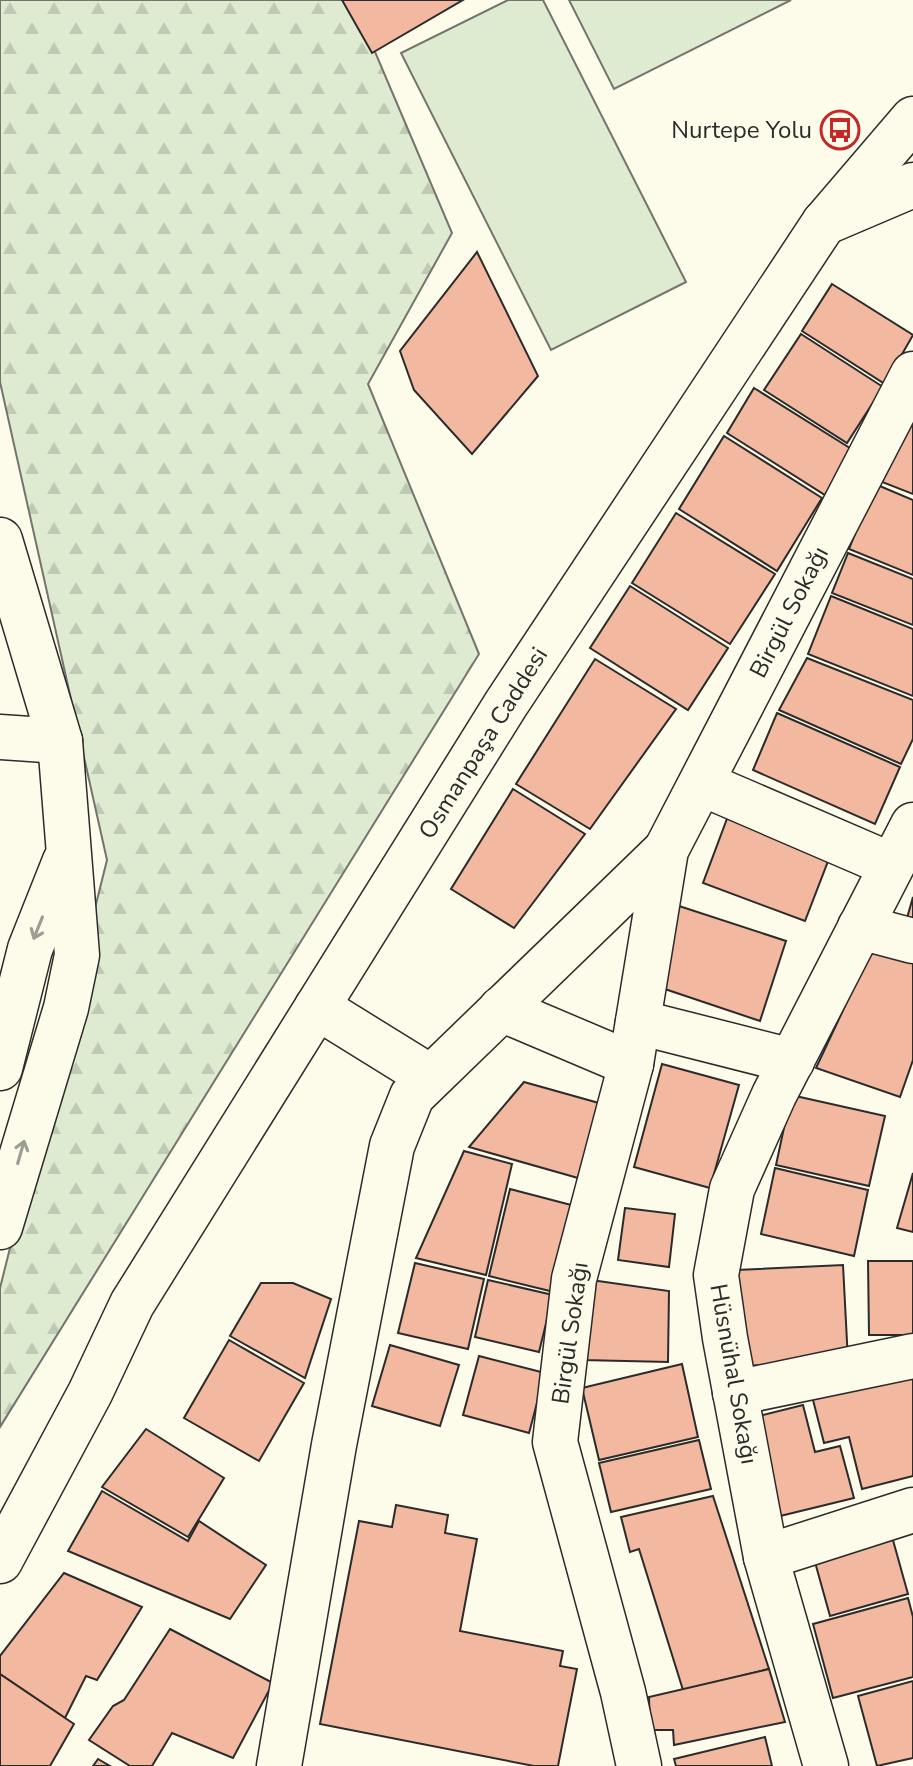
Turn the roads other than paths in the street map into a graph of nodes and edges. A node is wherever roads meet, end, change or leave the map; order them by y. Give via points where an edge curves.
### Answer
1 (913, 119) edge
2 (913, 185) edge
3 (824, 223) junction
4 (913, 374) edge
5 (0, 540) edge
6 (0, 737) edge
7 (60, 741) junction
8 (703, 784) junction
9 (913, 825) edge
10 (666, 850) junction
11 (67, 855) junction
12 (891, 865) junction
13 (860, 927) junction
14 (913, 941) edge
15 (317, 1007) junction
16 (501, 1009) junction
17 (638, 1022) junction
18 (792, 1061) junction
19 (631, 1064) junction
20 (0, 1068) edge
21 (430, 1077) junction
22 (0, 1227) edge
23 (913, 1356) edge
24 (90, 1393) junction
25 (735, 1393) junction
26 (913, 1510) edge
27 (0, 1513) edge
28 (766, 1557) junction
29 (0, 1561) edge
30 (279, 1766) edge
31 (639, 1766) edge
32 (826, 1766) edge

1 - 3 street, Osmanpaşa Caddesi
2 - 3 street
3 - 15 street, Osmanpaşa Caddesi via 506,704
4 - 8 street, Birgül Sokağı
5 - 7 street
6 - 7 street
7 - 11 street
8 - 10 street, Birgül Sokağı
8 - 12 street
9 - 12 street, Hüsnühal Sokağı
10 - 16 street, Birgül Sokağı
10 - 17 street, Birgül Sokağı
11 -> 20 street via 30,949
22 -> 11 street via 77,955
12 - 13 street, Hüsnühal Sokağı
13 - 14 street
13 - 18 street, Hüsnühal Sokağı
15 - 21 street
15 - 24 street, Osmanpaşa Caddesi via 132,1304
16 - 19 street
16 - 21 street, Birgül Sokağı
17 - 18 street
17 - 19 street, Birgül Sokağı
18 - 25 street, Hüsnühal Sokağı via 732,1189 716,1275
19 - 31 street, Birgül Sokağı via 574,1279 555,1442
21 - 30 street, Birgül Sokağı via 412,1096 392,1146
23 - 25 street
24 - 27 street, Osmanpaşa Caddesi
24 - 29 street, Osmanpaşa Caddesi
25 - 28 street, Hüsnühal Sokağı
26 - 28 street
28 - 32 street, Hüsnühal Sokağı

